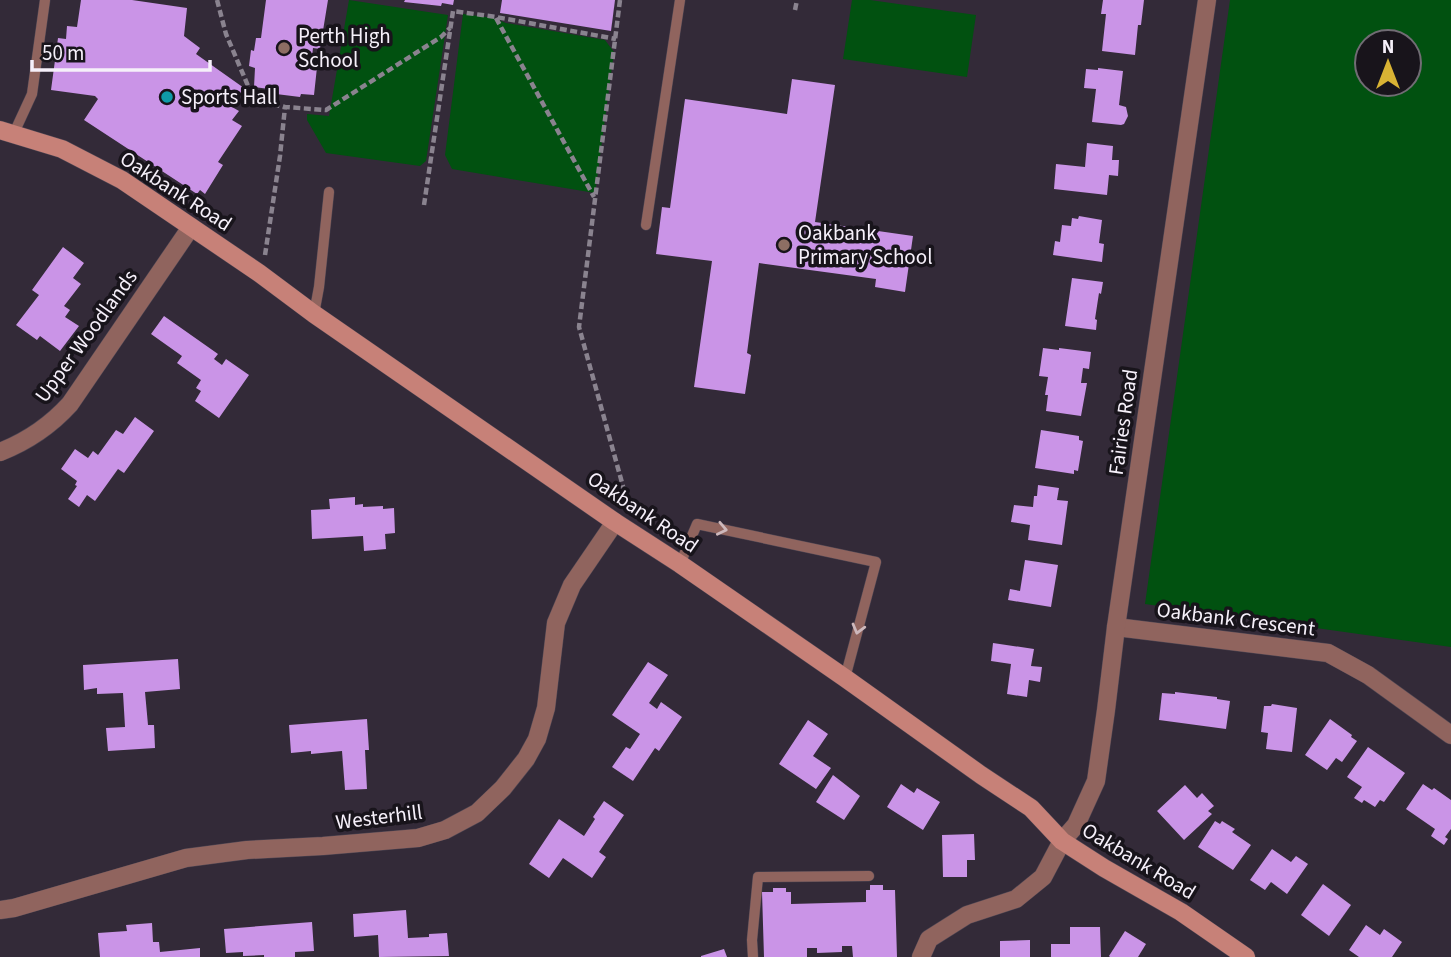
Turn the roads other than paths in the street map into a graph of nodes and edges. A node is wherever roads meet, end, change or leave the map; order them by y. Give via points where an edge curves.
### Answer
1 (45, 0) edge
2 (680, 0) edge
3 (1207, 0) edge
4 (7, 132) edge
5 (329, 192) dead end
6 (646, 225) dead end
7 (191, 227) junction
8 (314, 314) junction
9 (0, 452) edge
10 (615, 522) junction
11 (680, 564) junction
12 (1116, 627) junction
13 (845, 678) junction
14 (1451, 735) edge
15 (1062, 841) junction
16 (869, 876) dead end
17 (0, 910) edge
18 (753, 957) edge
19 (921, 957) edge
20 (1246, 957) edge

1 - 4 lane via 32,94
2 - 6 lane
3 - 12 street, Fairies Road
4 - 7 street, Oakbank Road via 94,164
5 - 8 lane
7 - 8 street, Oakbank Road
7 - 9 street, Upper Woodlands via 70,404 39,433
8 - 10 street, Oakbank Road
10 - 11 street, Oakbank Road
10 - 17 street, Westerhill via 572,585 556,623 538,736 526,759 477,813 418,838 186,858
11 - 13 street, Oakbank Road
11 -> 13 lane via 697,524 876,562
12 - 14 street, Oakbank Crescent via 1328,653 1368,675
12 - 15 street, Fairies Road via 1096,781 1076,825
13 - 15 street, Oakbank Road via 1031,808
15 - 19 street, Fairies Road via 1043,877 1016,899 967,915 929,939
15 - 20 street, Oakbank Road
16 - 18 lane via 758,877

